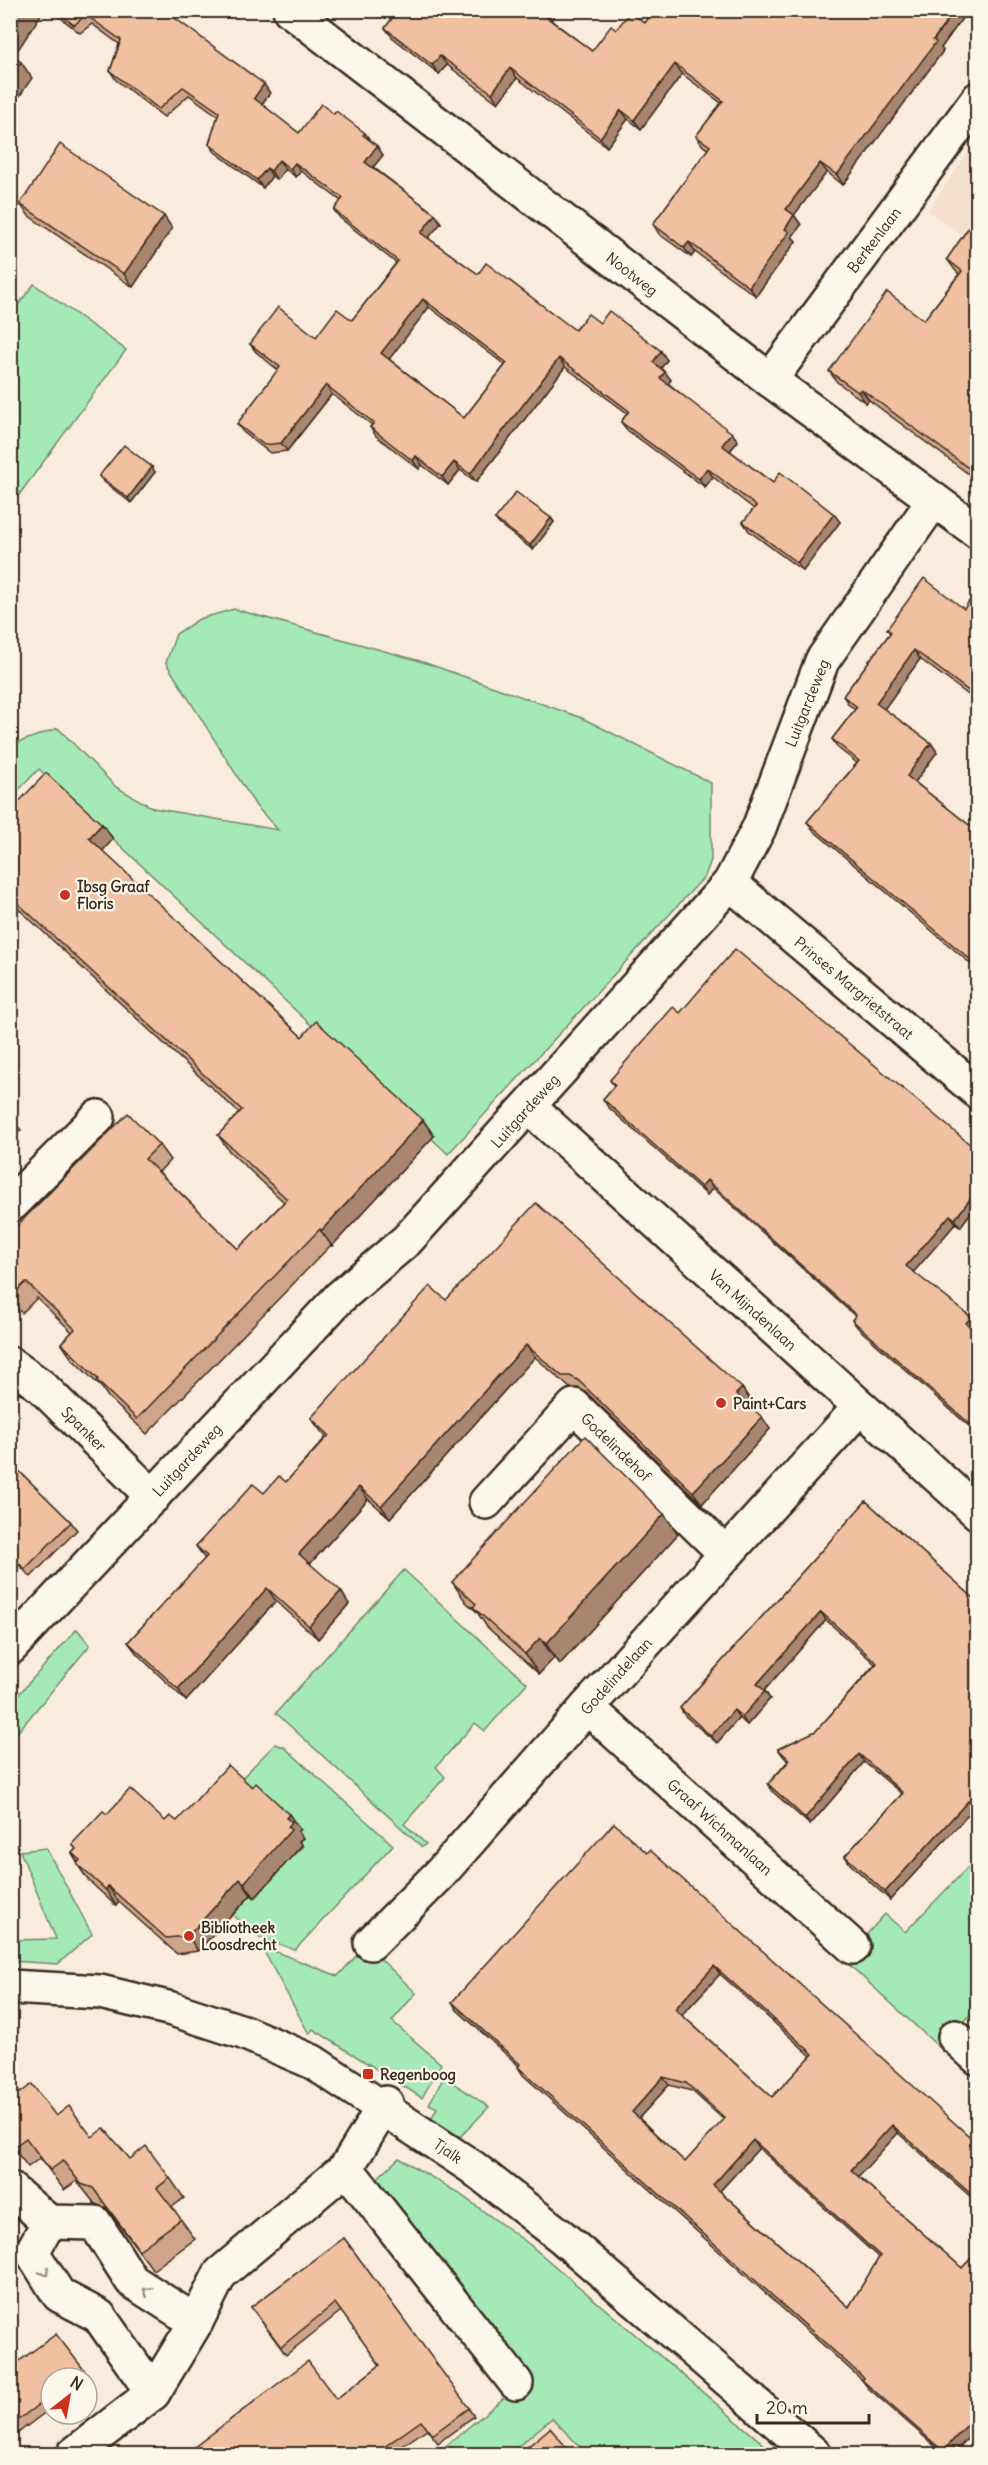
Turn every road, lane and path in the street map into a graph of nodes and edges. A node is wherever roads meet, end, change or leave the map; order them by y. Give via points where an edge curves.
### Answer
1 (290, 10) edge
2 (978, 99) edge
3 (770, 380) junction
4 (934, 500) junction
5 (978, 532) edge
6 (730, 883) junction
7 (978, 1092) edge
8 (529, 1107) junction
9 (98, 1117) dead end
10 (10, 1205) edge
11 (10, 1364) edge
12 (860, 1407) junction
13 (153, 1497) junction
14 (486, 1502) dead end
15 (978, 1514) edge
16 (726, 1554) junction
17 (10, 1648) edge
18 (587, 1707) junction
19 (370, 1943) dead end
20 (853, 1947) dead end
21 (10, 1987) edge
22 (384, 2105) junction
23 (346, 2168) junction
24 (10, 2188) edge
25 (49, 2222) junction
26 (196, 2322) junction
27 (516, 2383) dead end
28 (153, 2393) junction
29 (74, 2454) edge
30 (814, 2454) edge

1 - 3 street, Nootweg
2 - 3 street, Berkenlaan
3 - 4 street, Nootweg
4 - 5 street, Nootweg
4 - 6 street, Luitgardeweg via 822,661 759,828
6 - 7 street, Prinses Margrietstraat
6 - 8 street, Luitgardeweg
8 - 12 street, Van Mijndenlaan
8 - 13 street, Luitgardeweg via 407,1240 340,1297
9 - 10 street
11 - 13 street, Spanker via 40,1386
12 - 15 street, Van Mijndenlaan
12 - 16 street, Godelindelaan
13 - 17 street, Luitgardeweg
14 - 16 street, Godelindehof via 574,1406
16 - 18 street, Godelindelaan
18 - 19 street, Godelindelaan via 440,1874
18 - 20 street, Graaf Wichmanlaan
21 - 22 street, Tjalk via 100,1992 172,2009 243,2032 313,2062
22 - 23 street
22 - 30 street, Tjalk via 562,2236
23 - 26 street via 220,2274
23 - 27 street
24 - 25 street
26 -> 25 street via 132,2281 95,2223
25 -> 28 street via 32,2252 59,2295 99,2316
26 - 28 street
28 - 29 street

